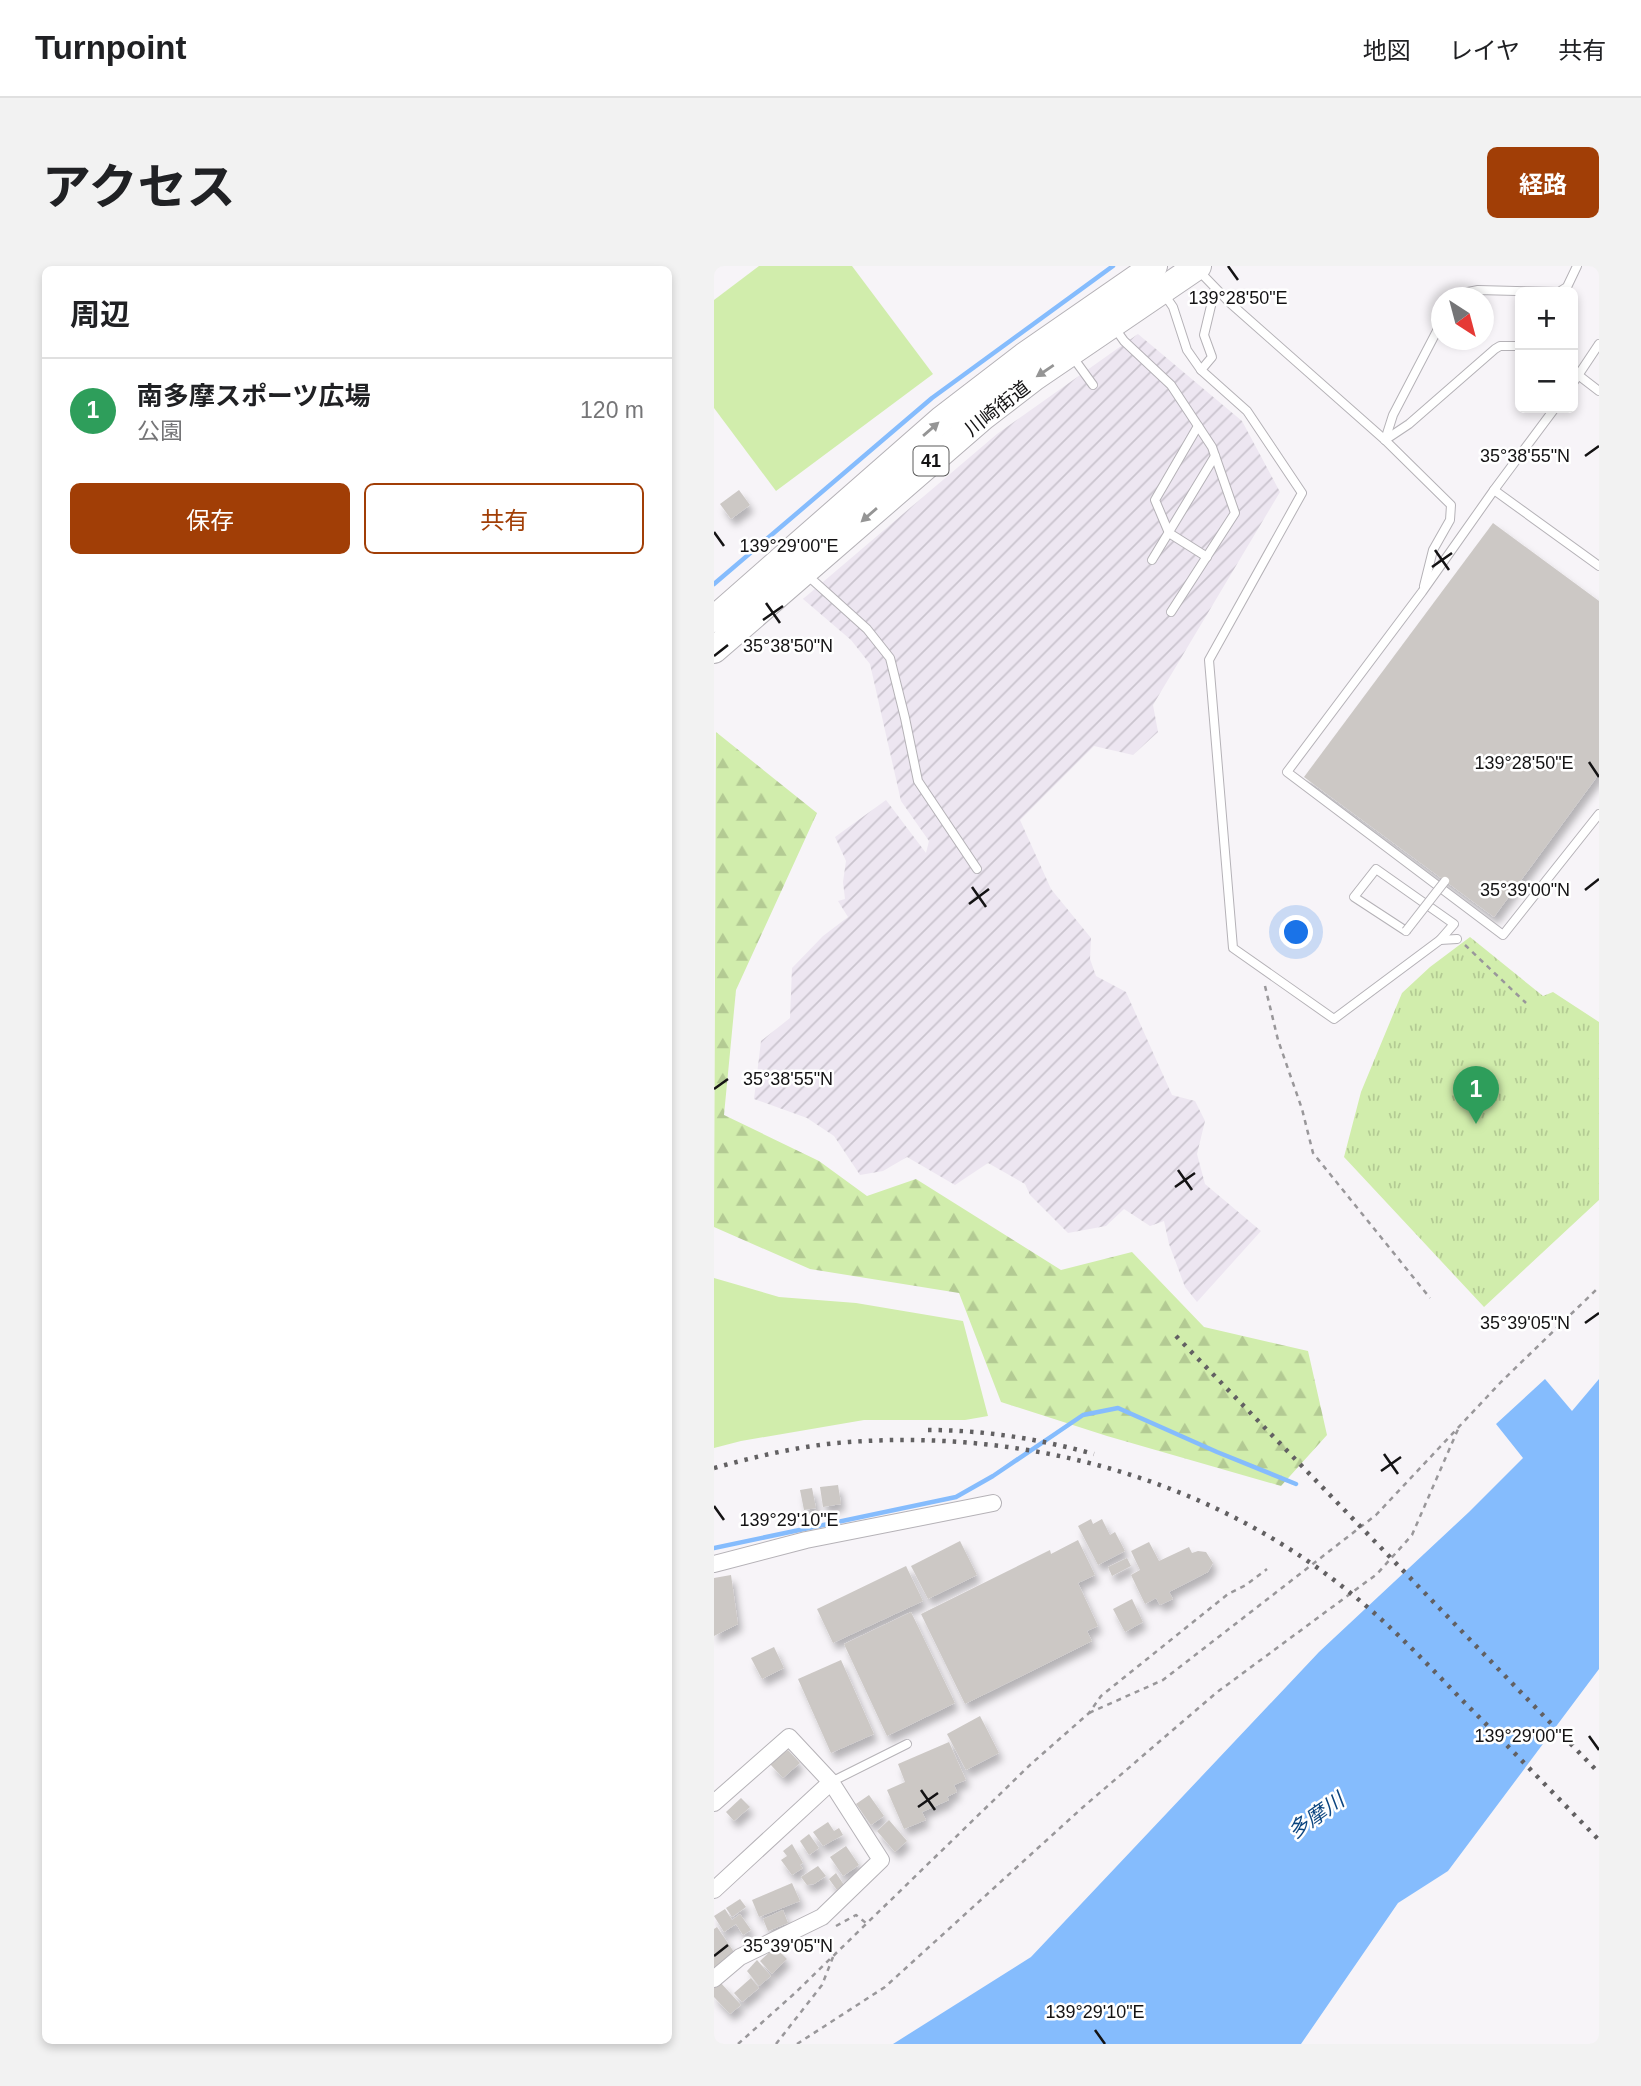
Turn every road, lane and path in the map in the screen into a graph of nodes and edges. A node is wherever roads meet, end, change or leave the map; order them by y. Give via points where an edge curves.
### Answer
1 (1196, 266) edge
2 (1577, 266) edge
3 (1158, 278) edge
4 (1214, 289) junction
5 (1494, 290) edge
6 (1105, 314) junction
7 (1063, 343) junction
8 (1431, 343) edge
9 (1599, 344) edge
10 (1515, 346) edge
11 (1201, 370) junction
12 (1578, 373) edge
13 (1578, 379) edge
14 (1093, 385) dead end
15 (1599, 391) edge
16 (1551, 413) edge
17 (1198, 426) junction
18 (1385, 440) junction
19 (1216, 456) junction
20 (1494, 490) junction
21 (1169, 533) junction
22 (1207, 557) junction
23 (1152, 560) dead end
24 (795, 563) junction
25 (1599, 566) edge
26 (1422, 592) junction
27 (1171, 611) dead end
28 (714, 619) edge
29 (714, 650) edge
30 (1599, 814) edge
31 (977, 869) dead end
32 (1445, 881) dead end
33 (1457, 939) joint
34 (1440, 940) junction
35 (1260, 968) junction
36 (1525, 1003) dead end
37 (1599, 1287) edge
38 (1430, 1298) dead end
39 (1459, 1427) junction
40 (993, 1503) dead end
41 (714, 1564) edge
42 (1266, 1569) dead end
43 (1089, 1713) junction
44 (907, 1744) dead end
45 (831, 1782) junction
46 (714, 1802) edge
47 (714, 1890) edge
48 (834, 1954) junction
49 (714, 1979) edge
50 (738, 2044) edge
51 (776, 2044) edge
52 (797, 2044) edge

1 - 3 main road, 川崎街道 / 41
1 - 4 lane
2 - 5 lane via 1567,287 1559,292
3 - 6 main road, 川崎街道 / 41
3 - 11 lane via 1187,350
4 - 11 lane via 1204,335 1212,357
4 - 18 lane
6 - 7 main road, 川崎街道 / 41
6 - 17 lane via 1124,341 1171,385
7 - 14 lane
7 - 24 main road, 川崎街道 / 41 via 996,376 942,419
8 - 18 lane
9 - 12 lane
10 - 18 lane via 1495,349
11 - 35 lane via 1247,411 1301,493 1209,660 1233,948
13 - 15 lane
16 - 20 lane
17 - 19 lane
17 - 21 lane via 1155,500
18 - 26 lane via 1451,505 1450,520 1433,550
19 - 21 lane
19 - 22 lane via 1236,513
20 - 25 lane
20 - 26 lane
21 - 22 lane
21 - 23 lane
22 - 27 lane
24 - 28 main road, 川崎街道 / 41
24 - 29 main road, 川崎街道 / 41
24 - 31 lane via 867,629 890,658 918,781
26 - 30 lane via 1287,772 1503,935
32 - 34 lane, bridge via 1406,931 1354,897 1376,869 1454,924
33 - 34 lane
33 - 36 path
34 - 35 lane via 1334,1019
35 - 38 path via 1313,1153
37 - 39 path
39 - 43 path via 1388,1505 1331,1552 1163,1680
39 - 52 path via 1412,1535 1377,1574 1216,1693 885,1987
40 - 41 street via 806,1540
42 - 43 path via 1101,1696
43 - 48 path
44 - 45 lane
45 - 46 street via 789,1737
45 - 47 street
45 - 49 street via 881,1860 822,1917 740,1957
48 - 50 path
48 - 51 path via 822,1985

